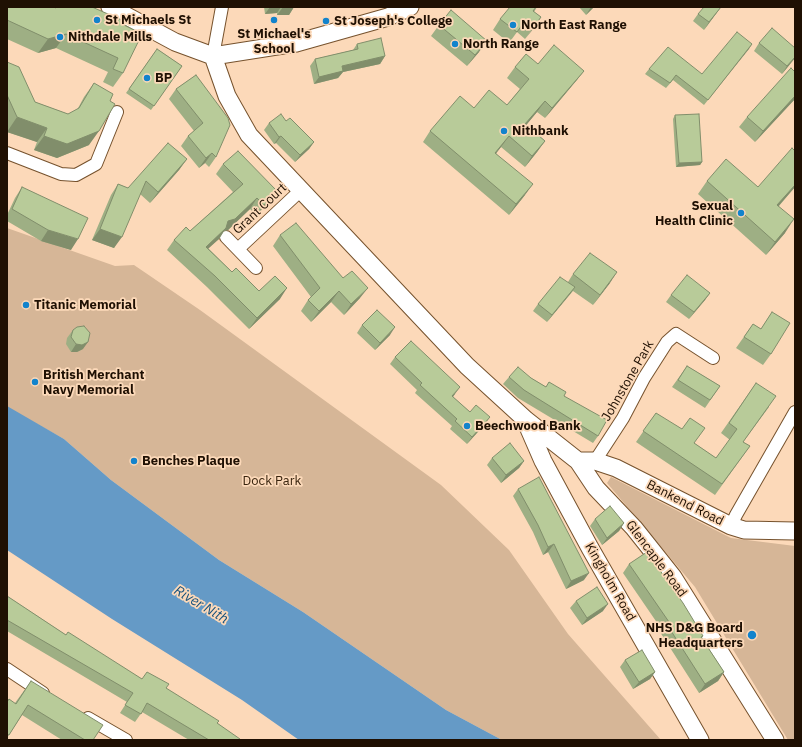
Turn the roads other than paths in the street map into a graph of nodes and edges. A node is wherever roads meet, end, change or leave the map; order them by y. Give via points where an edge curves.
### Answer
1 (110, 7) edge
2 (222, 7) edge
3 (410, 7) edge
4 (213, 56) junction
5 (117, 112) dead end
6 (7, 153) edge
7 (300, 191) junction
8 (226, 237) edge
9 (238, 249) junction
10 (256, 268) dead end
11 (713, 358) dead end
12 (795, 412) edge
13 (526, 420) junction
14 (578, 461) junction
15 (595, 461) junction
16 (731, 526) junction
17 (795, 531) edge
18 (8, 672) edge
19 (50, 697) edge
20 (79, 713) edge
21 (109, 735) edge
22 (126, 740) edge
23 (700, 740) edge
24 (775, 740) edge

1 - 4 main road via 175,42
2 - 4 street
3 - 4 main road via 388,17 296,43
4 - 7 main road via 227,96 248,135
5 - 6 street via 96,164 76,175 61,174
7 - 9 street, Grant Court
7 - 13 main road via 467,366
8 - 9 street, Grant Court
9 - 10 street, Grant Court
11 - 15 street, Johnstone Park via 676,334 667,342 644,378 624,418
12 - 16 street
13 - 14 main road, Glencaple Road
13 - 23 main road, Kingholm Road via 543,461 590,548
14 - 15 main road, Bankend Road
14 - 24 main road, Glencaple Road via 596,488 634,528 673,577
15 - 16 main road, Bankend Road via 616,468
16 - 17 main road, Bankend Road via 744,530
18 - 19 street
20 - 21 street
21 - 22 street

